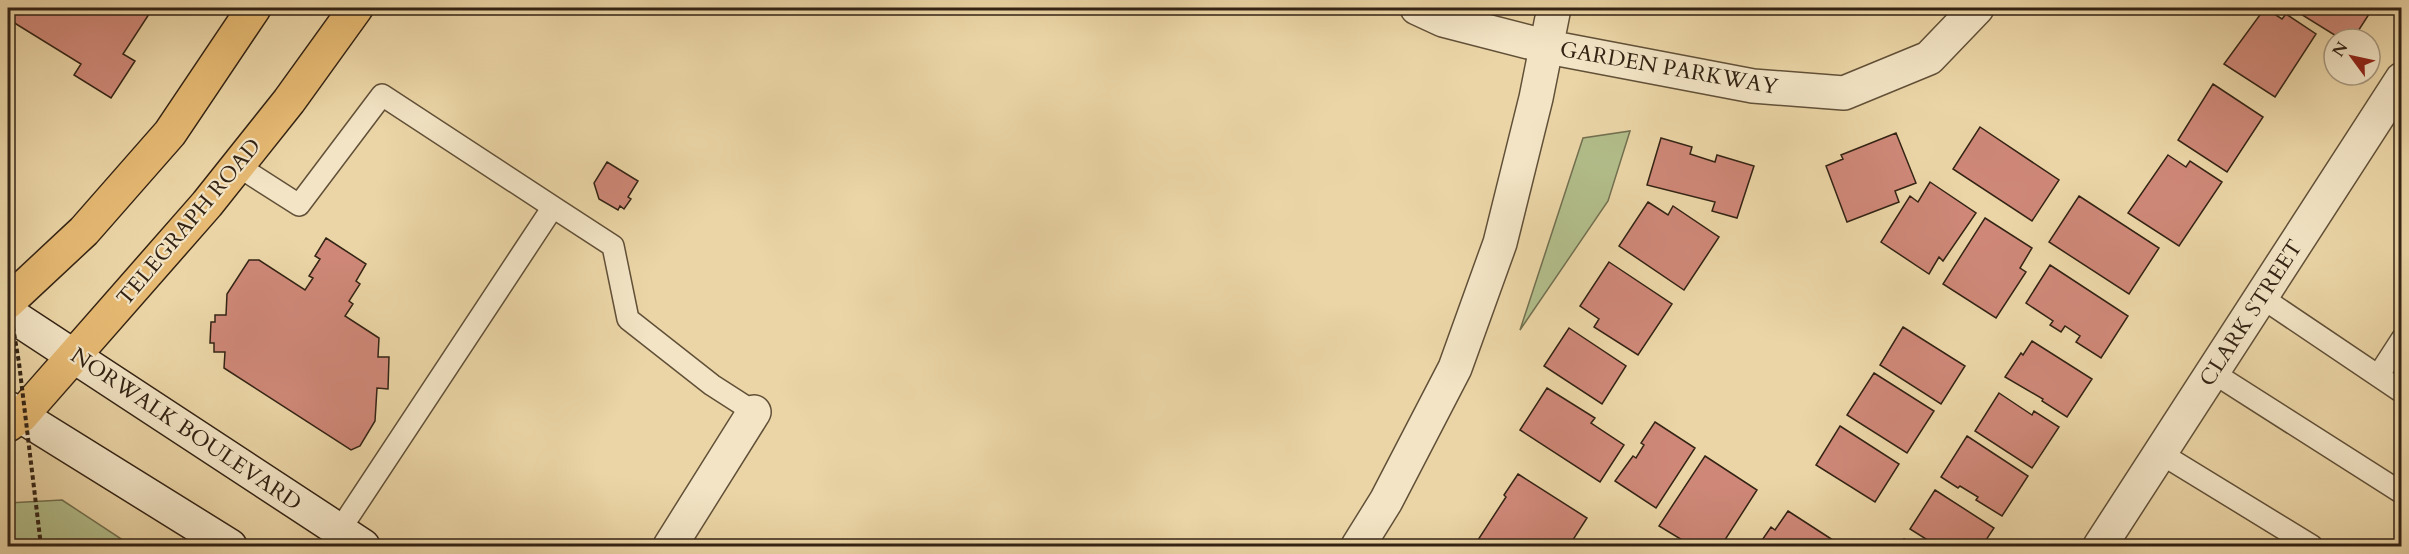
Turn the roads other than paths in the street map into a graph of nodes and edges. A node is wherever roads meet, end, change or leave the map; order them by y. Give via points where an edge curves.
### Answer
1 (255, 8) edge
2 (356, 8) edge
3 (1417, 8) edge
4 (1554, 8) edge
5 (1977, 8) edge
6 (1548, 47) junction
7 (2401, 79) edge
8 (237, 165) junction
9 (553, 207) junction
10 (2261, 297) junction
11 (8, 300) edge
12 (8, 313) edge
13 (2402, 339) edge
14 (75, 356) junction
15 (2212, 372) junction
16 (2378, 376) junction
17 (2402, 392) edge
18 (754, 412) joint
19 (12, 416) edge
20 (2160, 453) junction
21 (2402, 493) edge
22 (351, 538) edge
23 (230, 546) edge
24 (670, 546) edge
25 (1358, 546) edge
26 (2100, 546) edge
27 (2312, 546) edge

1 - 11 main road via 170,133 84,231
2 - 8 main road, TELEGRAPH ROAD
3 - 6 street, GARDEN PARKWAY via 1443,20
4 - 6 street
5 - 6 street, GARDEN PARKWAY via 1929,58 1844,93 1753,86
6 - 25 street via 1500,243 1455,368 1386,501
7 - 10 street, CLARK STREET
8 - 9 lane via 299,205 382,95
8 - 14 main road, TELEGRAPH ROAD
9 - 18 lane via 614,246 628,319 712,385
9 - 22 lane
10 - 15 street, CLARK STREET
10 - 16 lane
12 - 14 street, NORWALK BOULEVARD
13 - 16 lane
14 - 19 main road, TELEGRAPH ROAD
14 - 22 street, NORWALK BOULEVARD
15 - 20 street, CLARK STREET
15 - 21 lane
16 - 17 lane
18 - 24 street
19 - 23 street
20 - 26 street, CLARK STREET
20 - 27 lane

